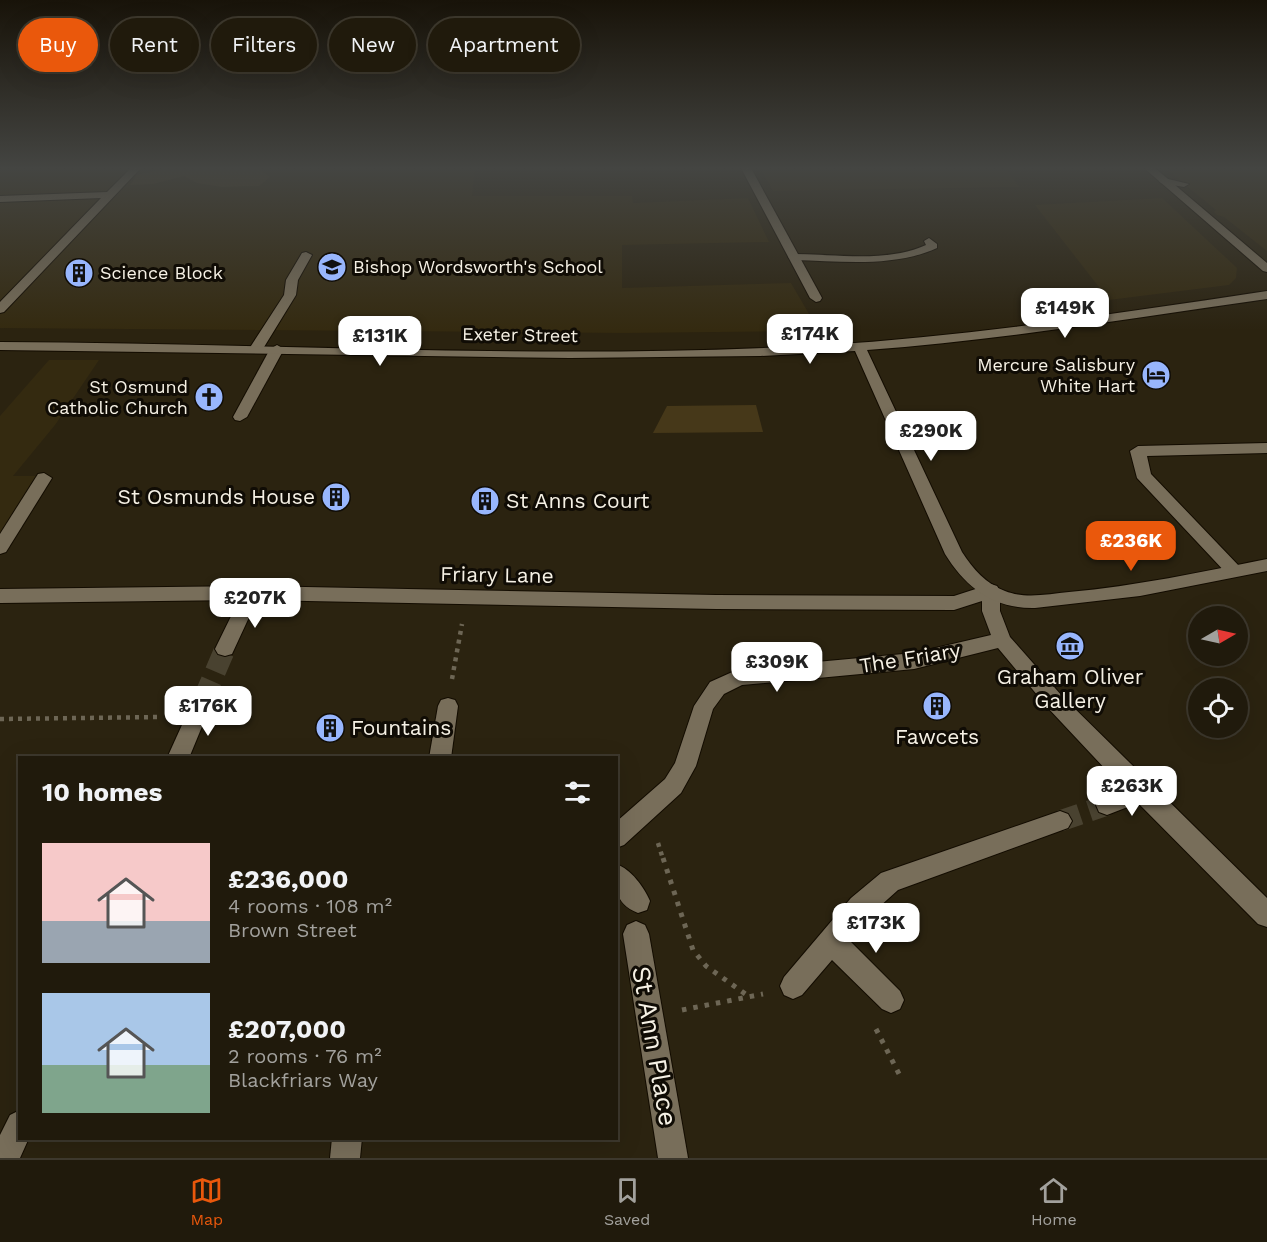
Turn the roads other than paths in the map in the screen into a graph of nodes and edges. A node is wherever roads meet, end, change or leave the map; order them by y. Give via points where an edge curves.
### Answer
1 (85, 222) edge
2 (775, 222) edge
3 (1218, 222) edge
4 (929, 241) dead end
5 (306, 255) dead end
6 (794, 257) junction
7 (1267, 271) edge
8 (1263, 296) edge
9 (816, 298) dead end
10 (0, 309) edge
11 (0, 346) edge
12 (859, 346) junction
13 (256, 349) junction
14 (276, 349) junction
15 (240, 417) dead end
16 (1267, 448) edge
17 (44, 478) dead end
18 (0, 548) edge
19 (1267, 565) edge
20 (1234, 571) junction
21 (991, 591) junction
22 (251, 593) junction
23 (0, 596) edge
24 (1002, 640) junction
25 (225, 649) tunnel mouth
26 (447, 706) road end
27 (199, 708) tunnel mouth
28 (179, 756) edge
29 (440, 756) edge
30 (1142, 792) junction
31 (1107, 805) tunnel mouth
32 (1060, 821) tunnel mouth
33 (618, 835) edge
34 (618, 877) edge
35 (638, 901) dead end
36 (1267, 915) edge
37 (636, 934) dead end
38 (831, 940) junction
39 (793, 986) road end
40 (891, 1000) road end
41 (18, 1129) edge
42 (347, 1140) edge
43 (5, 1158) edge
44 (345, 1158) edge
45 (673, 1158) edge

1 - 10 street
2 - 6 street
3 - 7 street
4 - 6 street via 933,246 912,254
5 - 13 street via 292,280 290,295
6 - 9 street
7 - 8 street
8 - 12 street, Exeter Street via 976,335
11 - 13 street, Exeter Street
12 - 14 street, Exeter Street via 655,354
12 - 21 street via 954,554 971,579
13 - 14 street, Exeter Street
14 - 15 street
16 - 20 street via 1138,451 1143,475
17 - 18 street
19 - 20 street
20 - 21 street via 1084,597 1019,601
21 - 22 street, Friary Lane via 954,603
21 - 24 street via 991,611
22 - 23 street, Friary Lane
22 - 25 street
24 - 30 street via 1055,702
24 - 33 street, The Friary via 914,661 739,677 717,688 704,706 685,766 673,786
26 - 29 street
27 - 28 street
30 - 31 street
30 - 36 street
32 - 38 street via 890,881
34 - 35 street
37 - 45 street, St Ann Place
38 - 39 street
38 - 40 street
41 - 43 street
42 - 44 street

